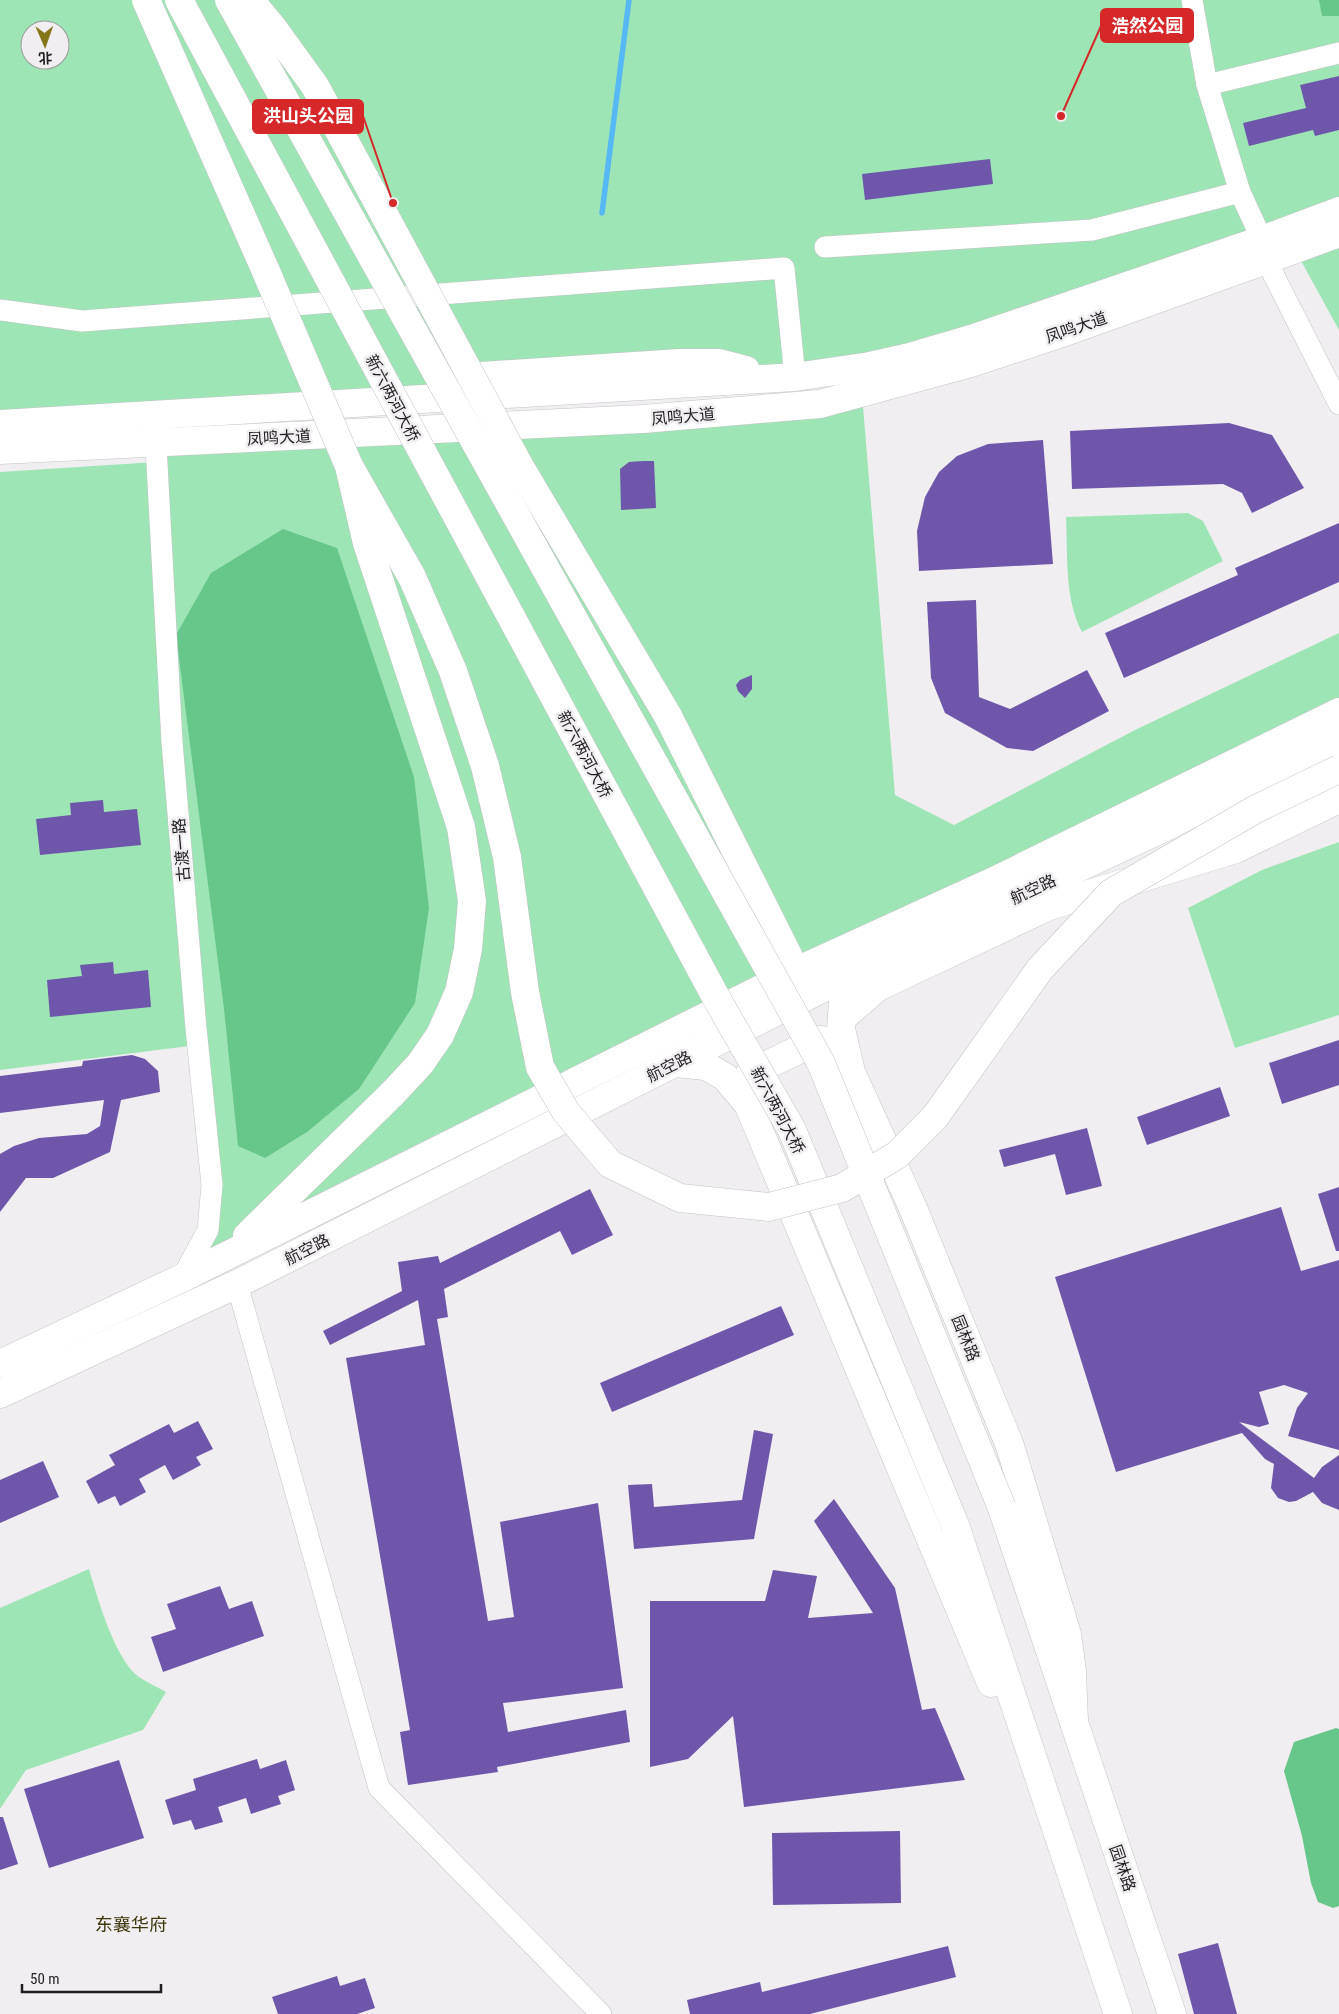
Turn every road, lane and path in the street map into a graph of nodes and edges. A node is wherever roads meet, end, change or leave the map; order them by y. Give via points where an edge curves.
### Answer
1 (146, 0) edge
2 (179, 0) edge
3 (229, 0) edge
4 (250, 0) edge
5 (1192, 0) edge
6 (1339, 53) edge
7 (1207, 85) junction
8 (1240, 192) junction
9 (1339, 211) edge
10 (1339, 233) edge
11 (826, 246) dead end
12 (1264, 250) junction
13 (0, 310) edge
14 (784, 378) junction
15 (1339, 404) edge
16 (0, 408) edge
17 (154, 415) junction
18 (0, 424) edge
19 (155, 443) junction
20 (0, 450) edge
21 (349, 466) junction
22 (1339, 712) edge
23 (1339, 742) edge
24 (1339, 769) edge
25 (1339, 798) edge
26 (864, 968) junction
27 (796, 972) junction
28 (842, 1018) junction
29 (846, 1050) junction
30 (676, 1063) junction
31 (744, 1101) junction
32 (227, 1255) junction
33 (182, 1278) junction
34 (237, 1284) junction
35 (0, 1364) edge
36 (0, 1394) edge
37 (1074, 1722) junction
38 (1024, 1734) junction
39 (601, 2014) edge
40 (1118, 2014) edge
41 (1172, 2014) edge

1 - 21 main road, bridge
2 - 38 main road, 新六两河大桥, bridge via 714,993 792,1130 955,1525
3 - 37 main road, 园林路, bridge via 821,1063 1002,1508
4 - 27 main road, bridge via 315,86 520,467 668,716
5 - 7 street
6 - 7 street
7 - 8 street
8 - 11 street via 1092,230
8 - 12 street
9 - 12 main road, 凤鸣大道
10 - 12 main road, 凤鸣大道
12 - 14 main road, 凤鸣大道 via 910,357
12 - 15 street
12 - 19 main road, 凤鸣大道 via 971,363 820,404 643,420
13 - 14 street via 82,321 784,268
14 - 16 main road via 719,363 680,363
14 - 17 main road, 凤鸣大道
17 - 18 main road, 凤鸣大道
17 - 19 street, 古渡一路
19 - 20 main road, 凤鸣大道
19 - 33 street, 古渡一路 via 172,742 212,1185 208,1230
21 - 24 main road, bridge via 412,578 453,671 486,766 506,857 525,992 540,1066 566,1112 610,1164 680,1198 769,1207 842,1188 897,1155 935,1117 1040,970 1111,893 1256,809
21 - 32 main road, bridge via 367,543 461,827 472,901 468,949 460,992 440,1034 420,1064
22 - 27 main road, 航空路 via 996,880
23 - 26 main road, 航空路
25 - 28 main road via 1236,849 1049,906 878,987
26 - 28 main road, 园林路 via 844,990
26 - 30 main road, 航空路
27 - 32 main road, 航空路
28 - 29 main road, 园林路
29 - 31 main road via 829,1040 818,1040 750,1073 744,1085
29 - 37 main road, 园林路 via 851,1072 913,1208 1010,1446 1067,1634
30 - 31 main road via 706,1066 725,1077
30 - 34 main road, 航空路
31 - 38 main road via 748,1104 999,1703
32 - 33 main road, 航空路
33 - 35 main road, 航空路
34 - 36 main road, 航空路
34 - 39 street via 379,1788
37 - 41 main road, 园林路
38 - 40 main road

